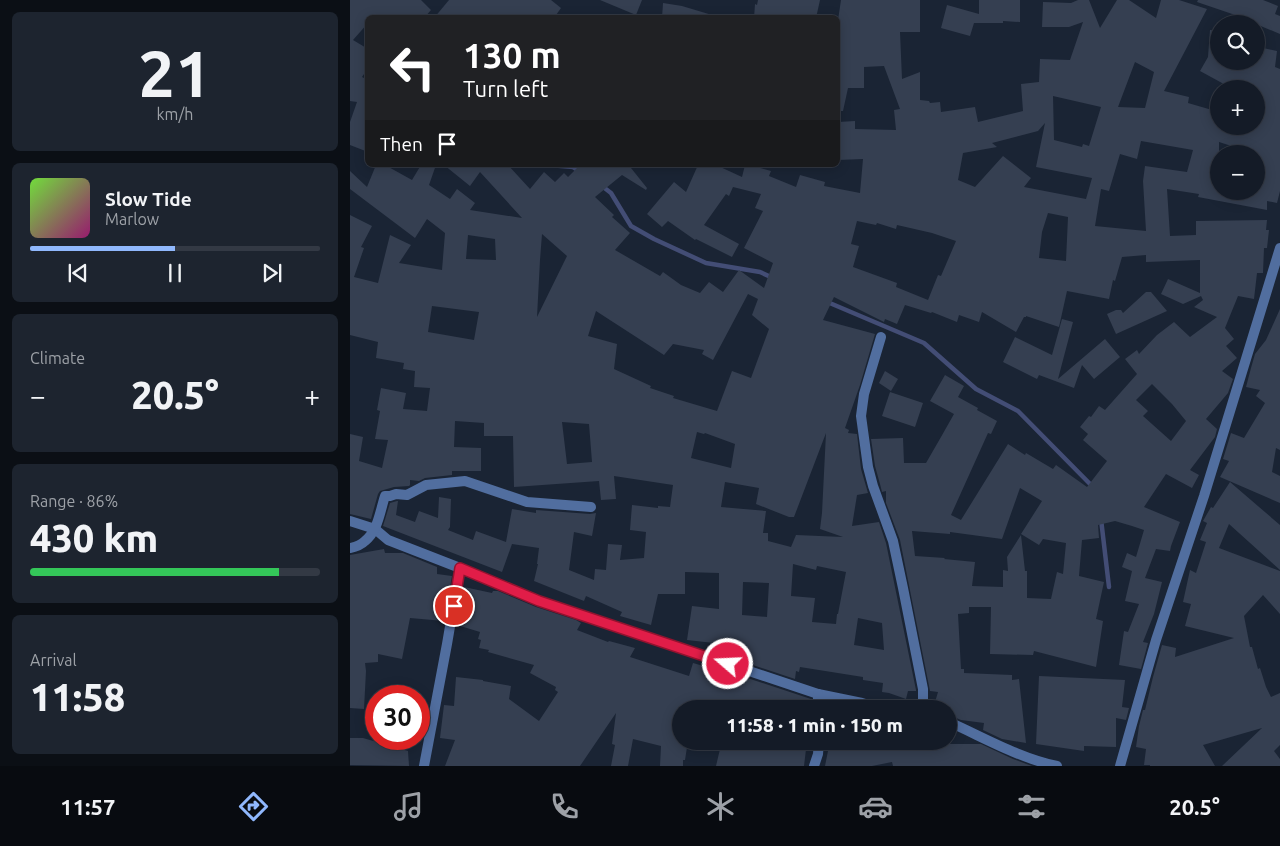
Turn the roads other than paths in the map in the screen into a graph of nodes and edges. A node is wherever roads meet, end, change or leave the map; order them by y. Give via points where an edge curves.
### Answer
1 (1280, 248) edge
2 (881, 337) dead end
3 (591, 507) dead end
4 (350, 521) edge
5 (375, 529) junction
6 (350, 548) edge
7 (460, 568) junction
8 (818, 694) junction
9 (818, 700) edge
10 (847, 700) edge
11 (923, 700) edge
12 (957, 726) edge
13 (818, 750) edge
14 (424, 766) edge
15 (814, 766) edge
16 (1057, 766) edge
17 (1120, 766) edge

1 - 17 street via 1156,640
2 - 11 street via 861,416 868,467 893,541
3 - 5 street via 527,502 465,481 451,482 426,485 407,495 385,496
4 - 5 street
5 - 6 street via 366,541
5 - 7 street via 388,540
7 - 8 street via 539,601
7 - 14 street
8 - 9 street
8 - 10 street
12 - 16 street via 1004,749
13 - 15 street

